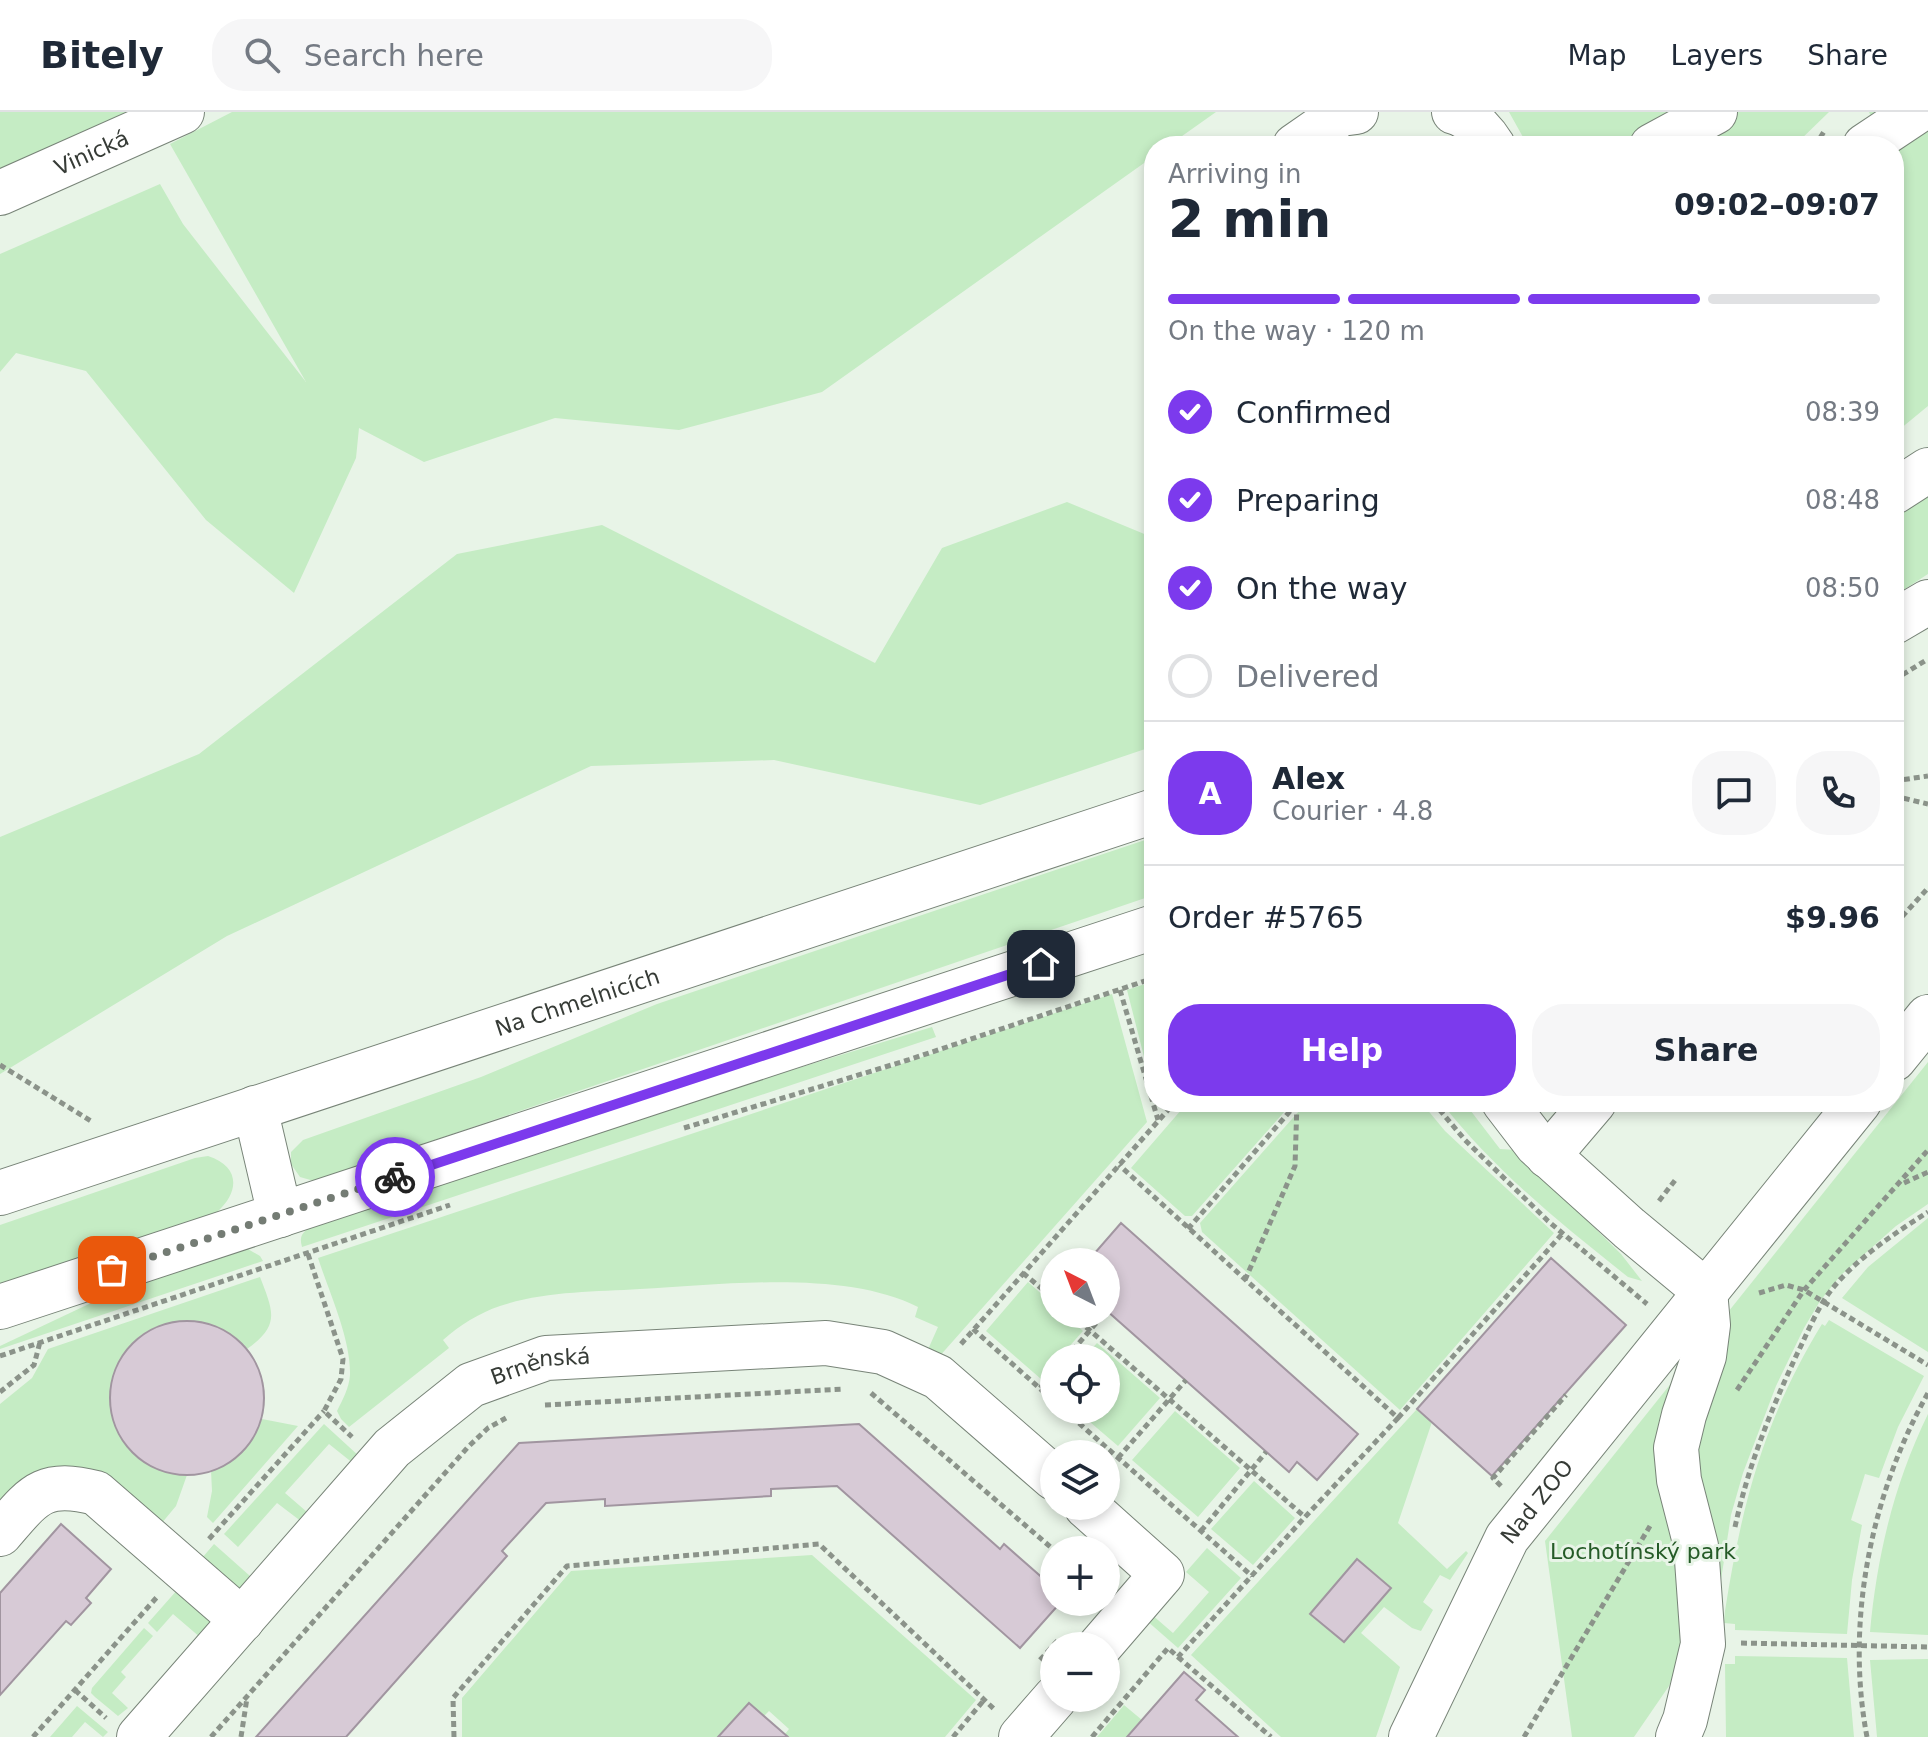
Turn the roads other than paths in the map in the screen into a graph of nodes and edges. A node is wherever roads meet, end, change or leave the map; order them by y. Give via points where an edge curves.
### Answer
1 (182, 112) edge
2 (1356, 112) edge
3 (1454, 112) edge
4 (1715, 112) edge
5 (1916, 112) edge
6 (1309, 136) edge
7 (1487, 136) edge
8 (1671, 136) edge
9 (1880, 136) edge
10 (0, 193) edge
11 (1928, 470) edge
12 (1904, 486) edge
13 (1928, 602) edge
14 (1904, 616) edge
15 (1144, 814) edge
16 (1144, 930) edge
17 (1928, 1017) edge
18 (1904, 1047) edge
19 (255, 1108) junction
20 (1512, 1112) edge
21 (1585, 1112) edge
22 (1851, 1112) edge
23 (1548, 1156) junction
24 (0, 1193) edge
25 (280, 1215) junction
26 (1705, 1291) junction
27 (0, 1307) edge
28 (1040, 1466) edge
29 (1102, 1520) edge
30 (0, 1534) edge
31 (242, 1620) junction
32 (1092, 1632) edge
33 (1040, 1687) edge
34 (1011, 1720) edge
35 (1683, 1731) edge
36 (128, 1732) edge
37 (1411, 1737) edge

1 - 10 street, Vinická
2 - 6 street via 1341,114
3 - 7 street
4 - 8 street
5 - 9 street
11 - 12 street
13 - 14 street
15 - 19 street, Na Chmelnicích
16 - 25 street
17 - 18 street
19 - 24 street, Na Chmelnicích
19 - 25 street
20 - 23 street
21 - 23 street
22 - 26 street, Nad ZOO
23 - 26 street
25 - 27 street
26 - 35 street via 1704,1356 1676,1448 1696,1546 1703,1644
26 - 37 street, Nad ZOO via 1507,1538
28 - 31 street, Brněnská via 938,1377 883,1352 826,1343 546,1358 471,1385 392,1448
29 - 32 street via 1162,1574
30 - 31 street via 29,1500 52,1488 96,1493
31 - 36 street, Brněnská
33 - 34 street

